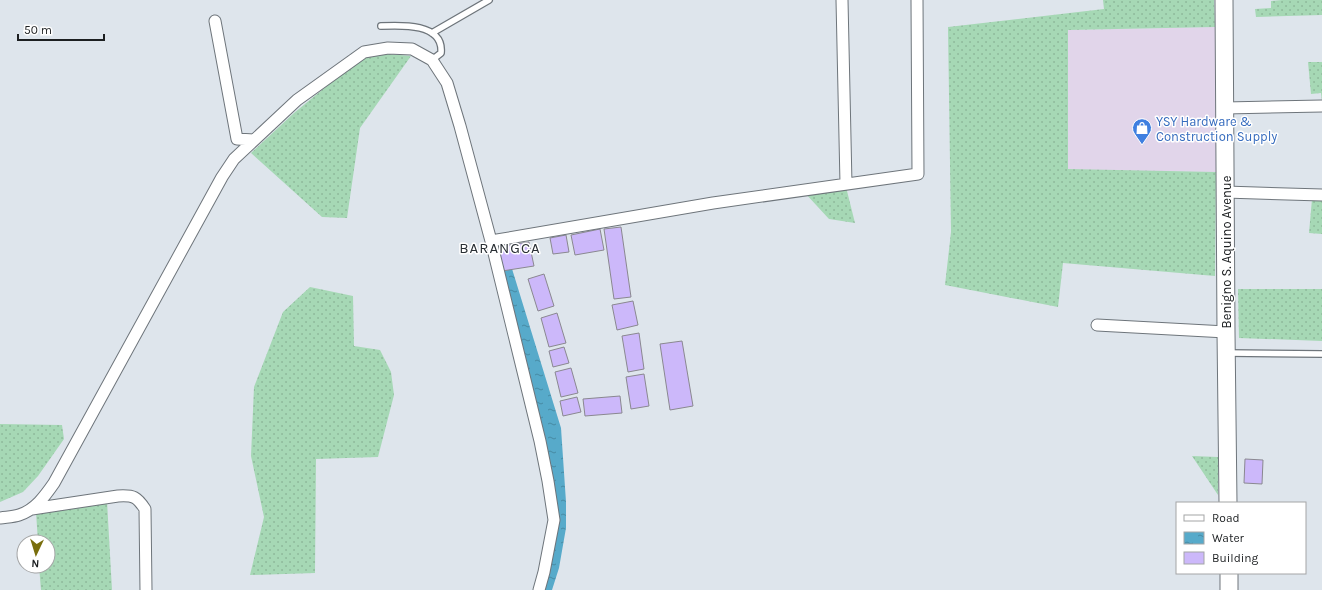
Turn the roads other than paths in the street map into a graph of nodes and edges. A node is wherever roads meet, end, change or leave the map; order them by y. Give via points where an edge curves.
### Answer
1 (489, 0) edge
2 (843, 0) edge
3 (917, 0) edge
4 (1224, 0) edge
5 (215, 21) dead end
6 (381, 26) dead end
7 (432, 33) junction
8 (432, 60) junction
9 (1322, 106) edge
10 (1225, 108) junction
11 (254, 140) junction
12 (846, 184) junction
13 (1225, 192) junction
14 (1322, 194) edge
15 (490, 241) junction
16 (1097, 325) dead end
17 (1226, 332) junction
18 (1227, 353) junction
19 (1322, 354) edge
20 (1228, 502) edge
21 (28, 510) junction
22 (0, 518) edge
23 (1229, 574) edge
24 (146, 590) edge
25 (539, 590) edge
26 (1229, 590) edge

1 - 7 lane
2 - 12 street
3 - 12 street via 918,174
4 - 10 main road, Benigno S. Aquino Avenue
5 - 11 street via 237,139
6 - 7 lane via 410,26
7 - 8 lane via 439,39 442,52
8 - 11 street via 412,49 388,48 364,52 297,100
8 - 15 street via 447,83
9 - 10 street
10 - 13 main road, Benigno S. Aquino Avenue
11 - 21 street via 234,159 222,177 54,483 39,503
12 - 15 street via 713,203
13 - 14 street
13 - 17 main road, Benigno S. Aquino Avenue
15 - 25 street via 540,441 554,520
16 - 17 street
17 - 18 main road, Benigno S. Aquino Avenue
18 - 19 lane
18 - 20 main road, Benigno S. Aquino Avenue
21 - 22 street via 19,515
21 - 24 street via 118,496 138,498 145,509
23 - 26 main road

